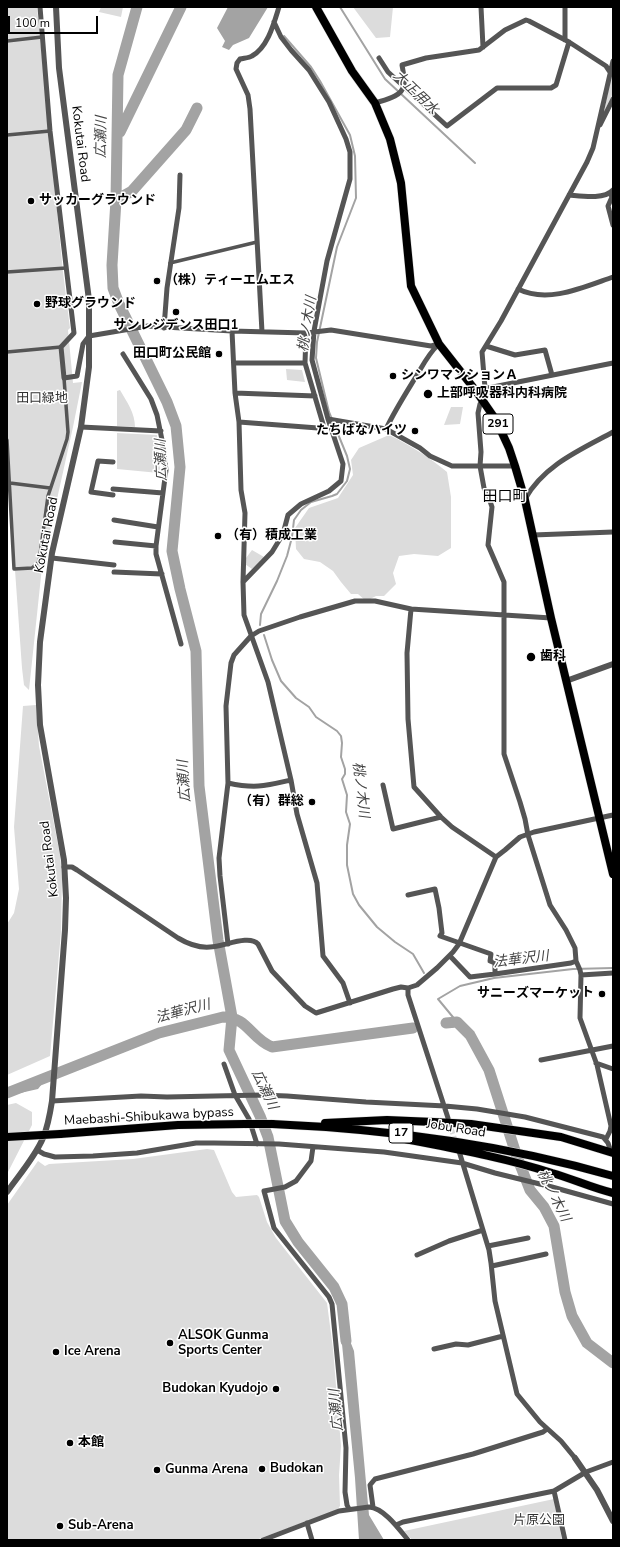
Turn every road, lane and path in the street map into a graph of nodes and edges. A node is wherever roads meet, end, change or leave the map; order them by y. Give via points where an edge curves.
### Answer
1 (40, 7) edge
2 (56, 7) edge
3 (279, 7) edge
4 (316, 7) edge
5 (481, 7) edge
6 (565, 7) edge
7 (274, 22) junction
8 (42, 37) junction
9 (7, 41) edge
10 (567, 41) junction
11 (484, 47) junction
12 (379, 58) dead end
13 (613, 61) edge
14 (610, 72) junction
15 (403, 88) junction
16 (613, 99) edge
17 (375, 103) junction
18 (50, 131) junction
19 (596, 131) junction
20 (7, 135) edge
21 (180, 176) dead end
22 (612, 192) edge
23 (569, 195) junction
24 (613, 225) edge
25 (257, 242) junction
26 (170, 262) junction
27 (66, 268) junction
28 (7, 272) edge
29 (613, 277) edge
30 (518, 289) junction
31 (164, 328) junction
32 (232, 331) junction
33 (314, 331) junction
34 (262, 332) junction
35 (306, 333) junction
36 (89, 336) junction
37 (439, 344) junction
38 (486, 346) junction
39 (61, 347) junction
40 (7, 352) edge
41 (123, 354) dead end
42 (234, 363) junction
43 (305, 363) junction
44 (613, 363) edge
45 (552, 375) junction
46 (64, 378) junction
47 (485, 388) junction
48 (476, 391) junction
49 (235, 393) junction
50 (315, 396) junction
51 (483, 400) junction
52 (328, 419) junction
53 (239, 422) junction
54 (81, 427) junction
55 (386, 429) junction
56 (160, 431) junction
57 (613, 432) edge
58 (7, 440) edge
59 (113, 462) dead end
60 (480, 466) junction
61 (515, 466) junction
62 (10, 483) junction
63 (50, 488) junction
64 (113, 489) dead end
65 (163, 493) junction
66 (113, 495) dead end
67 (525, 500) junction
68 (114, 520) dead end
69 (158, 527) junction
70 (613, 532) edge
71 (533, 535) junction
72 (115, 542) dead end
73 (156, 546) junction
74 (52, 558) junction
75 (114, 564) dead end
76 (114, 572) dead end
77 (162, 574) junction
78 (243, 582) junction
79 (411, 609) junction
80 (503, 615) junction
81 (551, 618) junction
82 (251, 636) junction
83 (181, 644) dead end
84 (613, 664) edge
85 (566, 681) junction
86 (291, 780) junction
87 (228, 783) junction
88 (383, 785) dead end
89 (613, 815) edge
90 (441, 817) junction
91 (600, 818) junction
92 (528, 835) junction
93 (496, 857) junction
94 (64, 867) junction
95 (613, 874) edge
96 (408, 895) dead end
97 (227, 944) junction
98 (459, 944) junction
99 (450, 956) junction
100 (576, 961) junction
101 (613, 973) edge
102 (495, 974) junction
103 (581, 975) junction
104 (408, 988) junction
105 (350, 1003) junction
106 (613, 1046) edge
107 (591, 1051) junction
108 (541, 1060) dead end
109 (596, 1063) junction
110 (224, 1064) dead end
111 (613, 1069) edge
112 (237, 1095) junction
113 (52, 1101) junction
114 (445, 1106) junction
115 (448, 1118) tunnel mouth
116 (292, 1125) junction
117 (7, 1137) edge
118 (606, 1139) junction
119 (257, 1144) junction
120 (313, 1147) junction
121 (37, 1150) junction
122 (459, 1151) dead end
123 (612, 1152) edge
124 (462, 1163) junction
125 (613, 1176) edge
126 (7, 1192) edge
127 (613, 1193) edge
128 (613, 1204) edge
129 (483, 1230) junction
130 (528, 1238) dead end
131 (488, 1246) junction
132 (546, 1254) dead end
133 (417, 1255) dead end
134 (492, 1266) junction
135 (503, 1336) junction
136 (434, 1349) dead end
137 (547, 1429) junction
138 (574, 1458) joint
139 (613, 1462) edge
140 (586, 1472) junction
141 (554, 1491) junction
142 (371, 1507) junction
143 (349, 1509) junction
144 (613, 1521) edge
145 (307, 1523) junction
146 (396, 1525) junction
147 (263, 1540) edge
148 (312, 1540) edge
149 (408, 1540) edge
150 (565, 1540) edge

1 - 8 street
2 - 36 street, Kokutai Road via 59,68 89,300
3 - 7 street
4 - 17 highway, 291 via 352,71
5 - 11 street
6 - 10 street
7 - 25 street via 261,49 251,57 240,59 236,68 249,102
7 - 33 street via 281,37 309,70 329,102 350,152 350,179 327,261
8 - 9 street
8 - 18 street
10 - 11 street via 526,20 505,30
10 - 14 street via 606,66
10 - 15 street via 556,85 551,88 497,88 447,126
11 - 15 street via 402,65
12 - 15 street
13 - 14 street
14 - 19 street
15 - 17 street via 396,96
16 - 19 street
17 - 37 highway, 291 via 390,140 401,183 411,286
18 - 20 street
18 - 27 street
19 - 23 street via 593,148
21 - 26 street via 179,208
22 - 23 street via 592,197
22 - 24 street via 608,206
23 - 30 street
25 - 26 street
25 - 34 street
26 - 31 street
27 - 28 street
27 - 39 street via 74,333
29 - 30 street via 564,293 528,294
30 - 38 street
31 - 32 street
31 - 36 street via 148,326
32 - 34 street
32 - 42 street
33 - 35 street
33 - 37 street via 331,330 431,346
33 - 52 street via 312,360
34 - 35 street
35 - 43 street
36 - 46 street via 83,344 77,376
36 - 54 street, Kokutai Road via 89,367
37 - 48 highway, 291
37 - 55 street via 422,365
38 - 45 street via 515,355 545,350
38 - 47 street via 482,352
39 - 40 street
39 - 46 street
41 - 56 street via 151,399
42 - 43 street
42 - 49 street
43 - 50 street
44 - 45 street
45 - 47 street
46 - 63 street via 68,432
47 - 48 street
48 - 51 highway, 291
49 - 50 street
49 - 53 street
50 - 53 street via 323,424 318,428
51 - 60 street via 478,413
51 - 61 highway, 291 via 496,420
52 - 55 street
52 - 78 street via 343,464 340,481 329,491 301,504 288,515 283,534 272,552
53 - 78 street via 241,490 245,513
54 - 56 street
54 - 74 street, Kokutai Road
55 - 60 street via 430,456 452,466
56 - 65 street via 166,470
57 - 67 street via 553,466
58 - 62 street
59 - 66 street via 98,461 91,492
60 - 61 street
60 - 80 street via 484,488 492,506 488,545 504,582
61 - 67 highway, 291
62 - 63 street
62 - 63 street via 14,569 32,568 39,562
64 - 65 street
65 - 69 street
67 - 71 highway, 291
68 - 69 street
69 - 73 street
70 - 71 street
71 - 81 highway, 291
72 - 73 street
73 - 77 street
74 - 75 street
74 - 94 street, Kokutai Road via 40,642 38,685 40,725
76 - 77 street
77 - 83 street
78 - 82 street via 244,615
79 - 80 street
79 - 82 street via 375,601 355,601 300,617
79 - 90 street via 407,653 408,711 414,787
80 - 81 street
80 - 92 street via 504,754 526,820
81 - 85 highway, 291
82 - 86 street via 268,682
82 - 87 street via 234,655 231,663 226,706
84 - 85 street
85 - 91 highway, 291
86 - 87 street via 262,787
86 - 105 street via 297,814 318,883 323,956 343,983
87 - 97 street via 219,858
88 - 90 street via 393,830
89 - 91 street
90 - 93 street
91 - 92 street
91 - 95 highway, 291
92 - 93 street via 520,837
92 - 100 street via 550,905 575,948
93 - 98 street
94 - 97 street via 77,870 186,943 214,947
94 - 113 street, Kokutai Road via 66,913
96 - 98 street via 435,889 442,934 440,936
97 - 105 street via 256,941 272,971 313,1012
98 - 99 street
98 - 102 street via 491,954 490,961 495,963
99 - 102 street via 470,977
99 - 104 street via 426,978
100 - 102 street
100 - 103 street
101 - 103 street
103 - 107 street via 580,1018
104 - 105 street via 393,989
104 - 114 street via 408,995
106 - 107 street
107 - 108 street
107 - 109 street
109 - 111 street
109 - 118 street via 611,1126
110 - 112 street
112 - 113 street via 167,1098 141,1096
112 - 114 street
112 - 119 street
113 - 121 street via 46,1128
114 - 115 street
114 - 118 street via 516,1116
116 - 117 highway, Maebashi-Shibukawa bypass / 17, bridge via 178,1125
116 - 123 highway via 387,1120 455,1123 561,1138
116 - 125 highway, Jobu Road / 17 via 407,1134 508,1150
116 - 127 highway via 398,1138 463,1150 534,1168
118 - 123 street
119 - 120 street
119 - 121 street via 196,1143 137,1153 62,1157
120 - 124 street via 384,1152
120 - 143 street via 310,1164 296,1181 284,1187 264,1191 274,1228 329,1297 333,1310 346,1448 345,1492
121 - 126 street
122 - 124 street
124 - 128 street
124 - 129 street
129 - 131 street
129 - 133 street via 434,1246
130 - 131 street
131 - 134 street
132 - 134 street
134 - 135 street via 495,1302
135 - 136 street via 468,1345 456,1344
135 - 137 street via 518,1394
137 - 138 street via 562,1442
137 - 142 street via 473,1454 375,1479 370,1485
138 - 140 street
139 - 140 street
140 - 141 street
140 - 144 street
141 - 146 street
141 - 150 street
142 - 143 street
142 - 146 street
143 - 145 street
145 - 147 street
145 - 148 street
146 - 149 street

